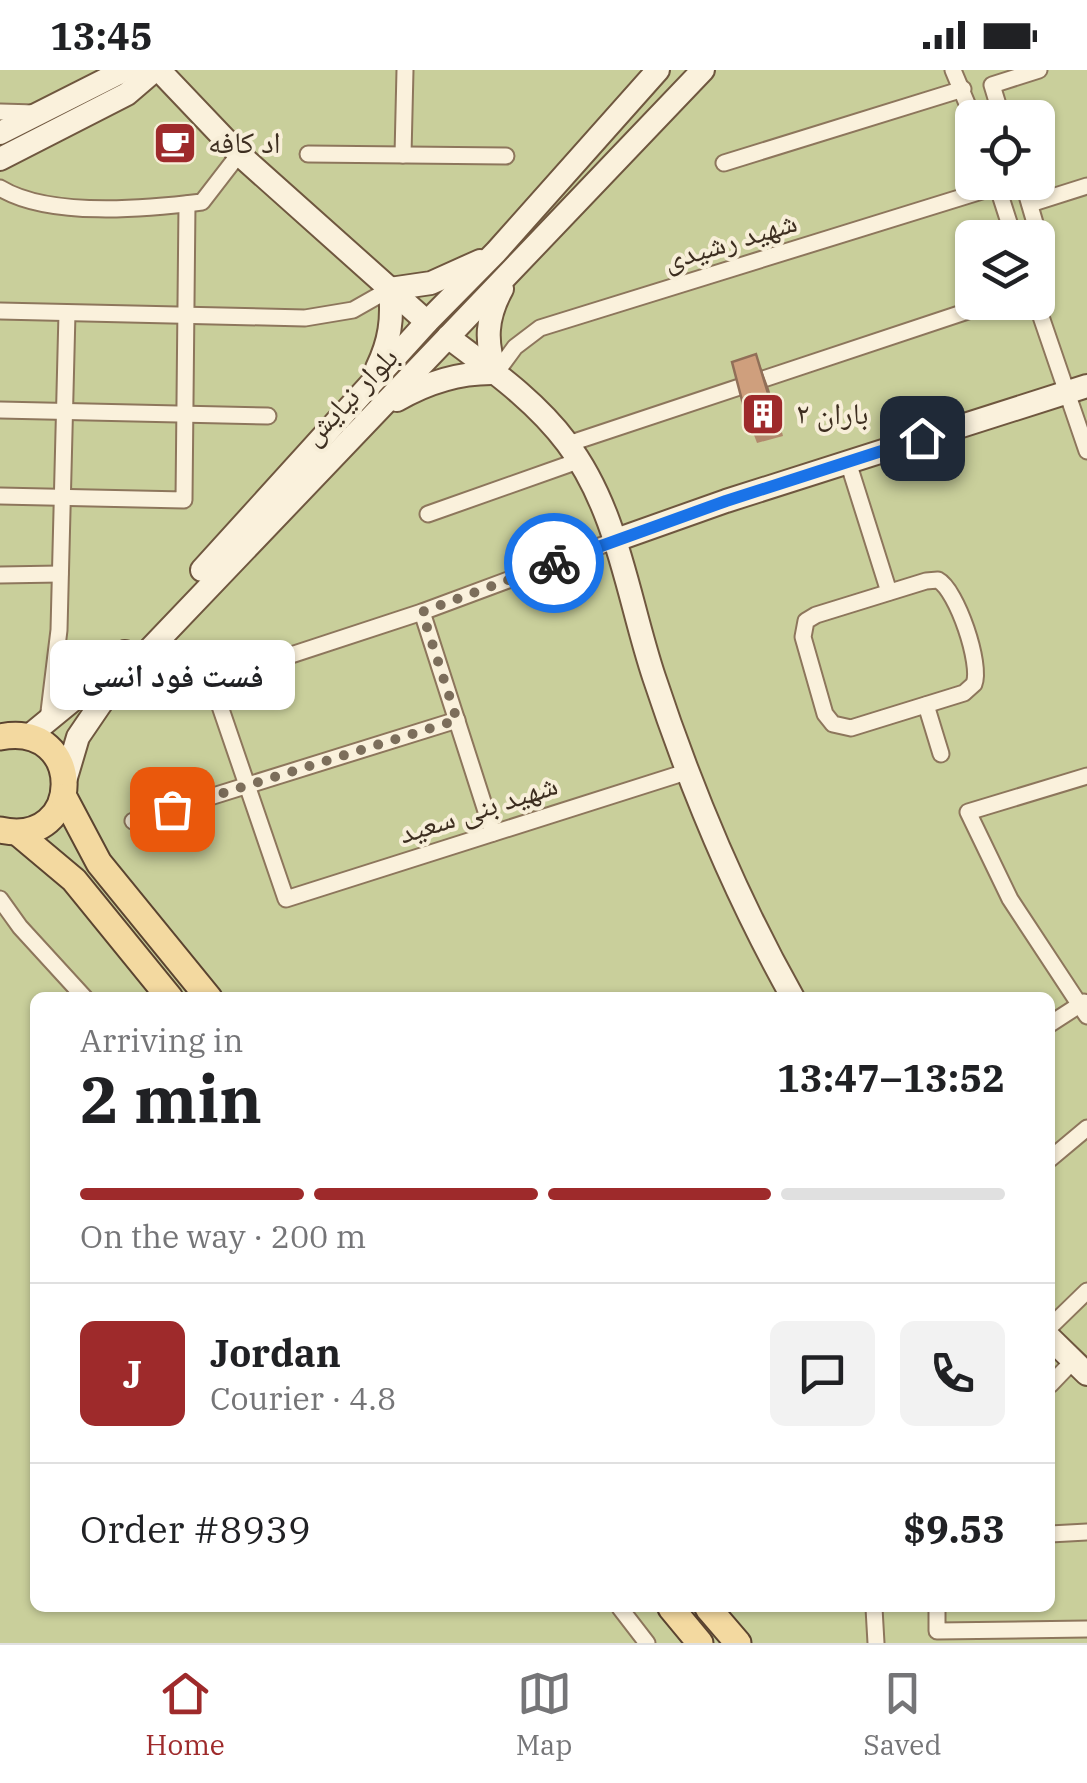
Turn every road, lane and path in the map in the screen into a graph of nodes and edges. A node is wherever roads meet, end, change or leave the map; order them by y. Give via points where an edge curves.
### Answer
1 (134, 70) edge
2 (157, 70) edge
3 (405, 70) edge
4 (658, 70) edge
5 (703, 70) edge
6 (953, 70) edge
7 (1039, 70) edge
8 (963, 89) junction
9 (967, 100) edge
10 (997, 100) edge
11 (0, 112) edge
12 (36, 113) junction
13 (0, 133) edge
14 (239, 154) junction
15 (308, 154) dead end
16 (403, 154) junction
17 (506, 156) dead end
18 (0, 158) edge
19 (724, 162) dead end
20 (1087, 186) edge
21 (0, 188) edge
22 (955, 197) edge
23 (1029, 200) edge
24 (186, 204) junction
25 (1030, 204) junction
26 (1034, 220) edge
27 (496, 252) junction
28 (514, 268) junction
29 (390, 289) junction
30 (0, 311) edge
31 (67, 314) junction
32 (184, 316) junction
33 (955, 316) edge
34 (1045, 320) edge
35 (428, 322) junction
36 (448, 337) junction
37 (496, 373) junction
38 (1078, 389) edge
39 (372, 402) junction
40 (0, 410) edge
41 (64, 412) junction
42 (184, 414) junction
43 (268, 416) dead end
44 (1087, 451) edge
45 (573, 453) junction
46 (848, 462) junction
47 (0, 496) edge
48 (62, 497) junction
49 (428, 514) dead end
50 (616, 540) junction
51 (60, 574) junction
52 (0, 575) edge
53 (203, 580) junction
54 (889, 592) junction
55 (422, 612) junction
56 (146, 652) junction
57 (211, 680) junction
58 (926, 705) junction
59 (457, 720) junction
60 (18, 730) edge
61 (941, 754) dead end
62 (686, 772) junction
63 (1087, 776) edge
64 (248, 786) junction
65 (64, 789) junction
66 (133, 821) dead end
67 (9, 832) edge
68 (493, 833) junction
69 (0, 899) edge
70 (80, 992) edge
71 (165, 992) edge
72 (204, 992) edge
73 (791, 992) edge
74 (1084, 1007) edge
75 (1055, 1022) edge
76 (1087, 1128) edge
77 (1055, 1154) edge
78 (1087, 1291) edge
79 (1055, 1321) edge
80 (1055, 1343) edge
81 (1080, 1367) edge
82 (1055, 1382) edge
83 (1087, 1532) edge
84 (1055, 1534) edge
85 (623, 1612) edge
86 (674, 1612) edge
87 (711, 1612) edge
88 (874, 1612) edge
89 (936, 1612) edge
90 (1087, 1628) edge
91 (647, 1643) edge
92 (700, 1643) edge
93 (738, 1643) edge
94 (876, 1643) edge

1 - 12 main road
2 - 14 main road
2 - 18 main road via 127,94
3 - 16 street
4 - 27 main road, بلوار نیایش
5 - 28 main road, بلوار نیایش
6 - 8 street
7 - 10 street via 992,85
8 - 9 street
8 - 19 street
11 - 12 street
12 - 13 main road
14 - 24 street via 202,202
14 - 29 main road
15 - 16 street
16 - 17 street
20 - 25 street
21 - 24 street via 63,206
22 - 37 street, شهید رشیدی via 540,328
23 - 25 street
24 - 32 street
25 - 26 street
27 - 29 main road via 430,282
27 - 35 main road, بلوار نیایش
28 - 36 main road, بلوار نیایش
28 - 37 main road via 490,318 488,352
29 - 32 street via 353,310 305,318
29 - 35 main road
29 - 39 main road via 388,344
30 - 31 street
31 - 32 street
31 - 41 street
32 - 42 street
33 - 45 street
34 - 38 street
35 - 39 main road, بلوار نیایش
36 - 37 main road
36 - 39 main road, بلوار نیایش
37 - 39 main road via 431,382
37 - 45 main road
38 - 44 street
38 - 46 main road
39 - 53 main road, بلوار نیایش
40 - 41 street
41 - 42 street
41 - 48 street
42 - 43 street
42 - 48 street via 184,500
45 - 49 street
45 - 50 main road
46 - 50 main road
46 - 54 street
47 - 48 street
48 - 51 street
50 - 55 street
50 - 62 main road
51 - 52 street
51 - 60 street via 59,630
53 - 56 main road, بلوار نیایش
53 - 60 main road, بلوار نیایش via 107,672
54 - 58 street via 932,579 944,583 976,664 970,690
54 - 58 street via 816,614 804,626 825,714 845,728
55 - 57 street
55 - 59 street
56 - 57 street via 163,698
56 - 65 main road, بلوار نیایش via 78,737
57 - 64 street
58 - 61 street
59 - 64 street
59 - 68 street
60 - 65 main road via 54,752
62 - 68 street, شهید بنی سعید
62 - 73 main road via 712,840
63 - 74 street via 968,812 1010,899
64 - 66 street
64 - 68 street, شهید بنی سعید via 286,899
65 - 67 main road via 47,822
65 - 72 main road via 100,863
67 - 71 main road via 74,880
69 - 70 street
74 - 75 street
76 - 77 street
78 - 79 street
80 - 81 main road
81 - 82 street
83 - 84 street
85 - 91 street
86 - 92 main road
87 - 93 main road
88 - 94 street
89 - 90 street via 937,1631

